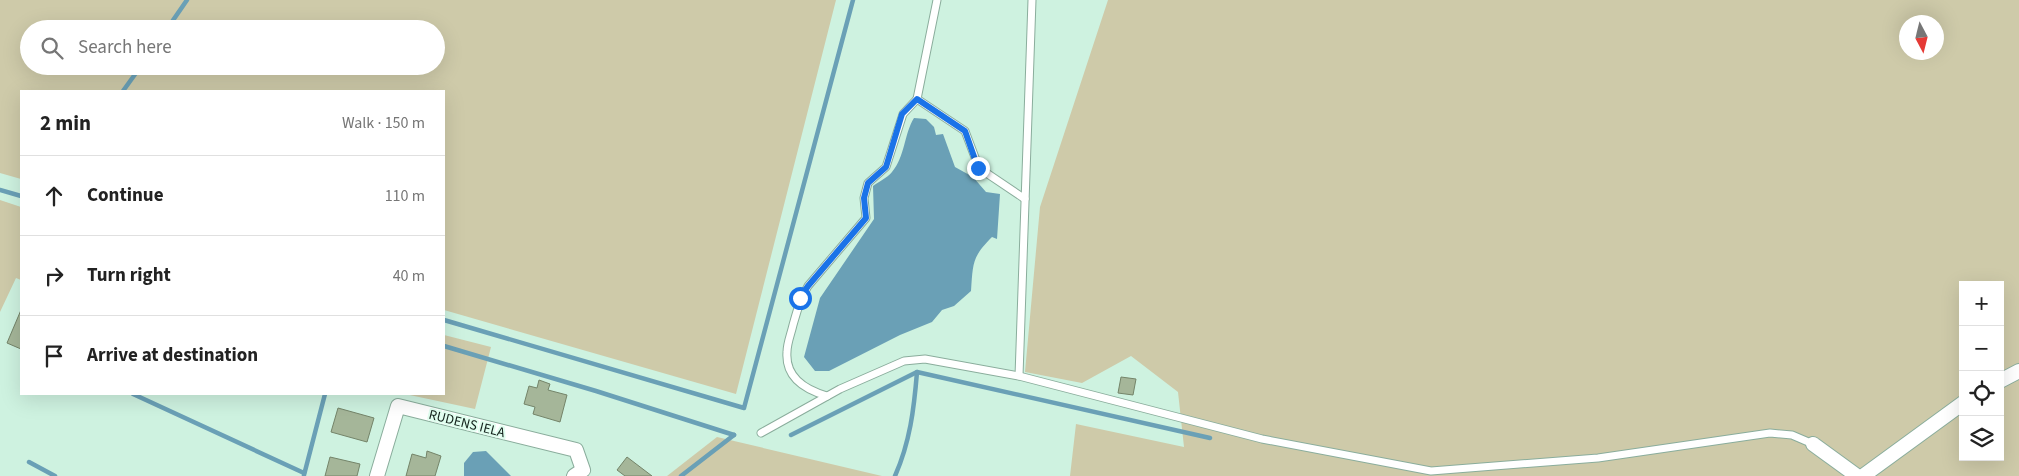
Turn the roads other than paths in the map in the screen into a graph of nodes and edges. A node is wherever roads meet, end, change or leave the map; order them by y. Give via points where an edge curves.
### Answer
1 (937, 0) edge
2 (1032, 0) edge
3 (917, 99) junction
4 (1025, 199) junction
5 (2019, 371) edge
6 (1019, 376) junction
7 (2004, 379) edge
8 (827, 396) junction
9 (1959, 405) edge
10 (761, 433) dead end
11 (1813, 444) joint
12 (377, 476) edge
13 (574, 476) edge
14 (1857, 476) edge
15 (1863, 476) edge

1 - 3 lane
2 - 4 lane
3 - 4 lane via 965,131 978,168
3 - 8 lane via 902,114 886,167 868,183 864,198 866,218 800,298 786,352 789,365 795,378 808,390
4 - 6 lane
5 - 7 street
6 - 8 lane via 925,360 904,361
6 - 11 lane via 1262,439 1431,471 1598,458 1770,433 1792,435
8 - 10 lane
9 - 15 street
11 - 14 street
12 - 13 street, RUDENS IELA via 398,406 576,450 583,470

